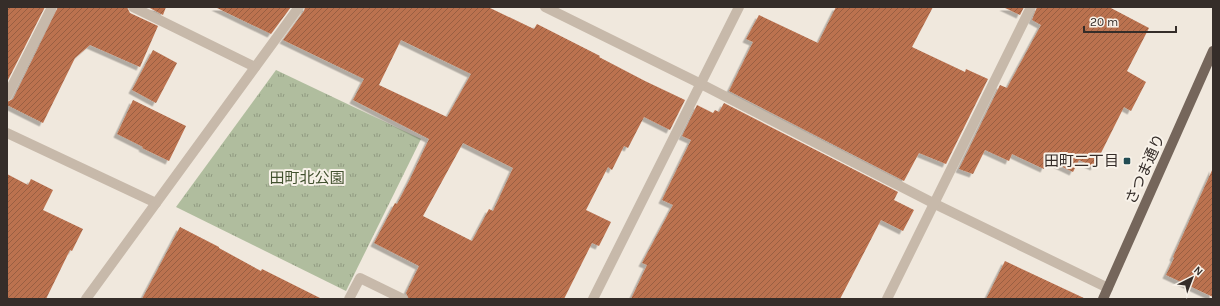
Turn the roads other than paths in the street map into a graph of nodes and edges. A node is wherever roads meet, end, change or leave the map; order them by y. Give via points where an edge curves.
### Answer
1 (52, 7) edge
2 (133, 7) edge
3 (299, 7) edge
4 (545, 7) edge
5 (739, 7) edge
6 (1031, 7) edge
7 (1213, 51) edge
8 (255, 67) junction
9 (701, 84) junction
10 (7, 96) edge
11 (7, 133) edge
12 (156, 203) junction
13 (934, 204) junction
14 (1108, 288) junction
15 (86, 299) edge
16 (349, 299) edge
17 (403, 299) edge
18 (593, 299) edge
19 (887, 299) edge
20 (1103, 299) edge

1 - 10 street
2 - 8 street
3 - 8 street
4 - 9 street
5 - 9 street
6 - 13 street
7 - 14 main road, さつま通り
8 - 12 street
9 - 13 street
9 - 18 street
11 - 12 street
12 - 15 street
13 - 14 street
13 - 19 street
14 - 20 main road, さつま通り
16 - 17 street via 360,278

